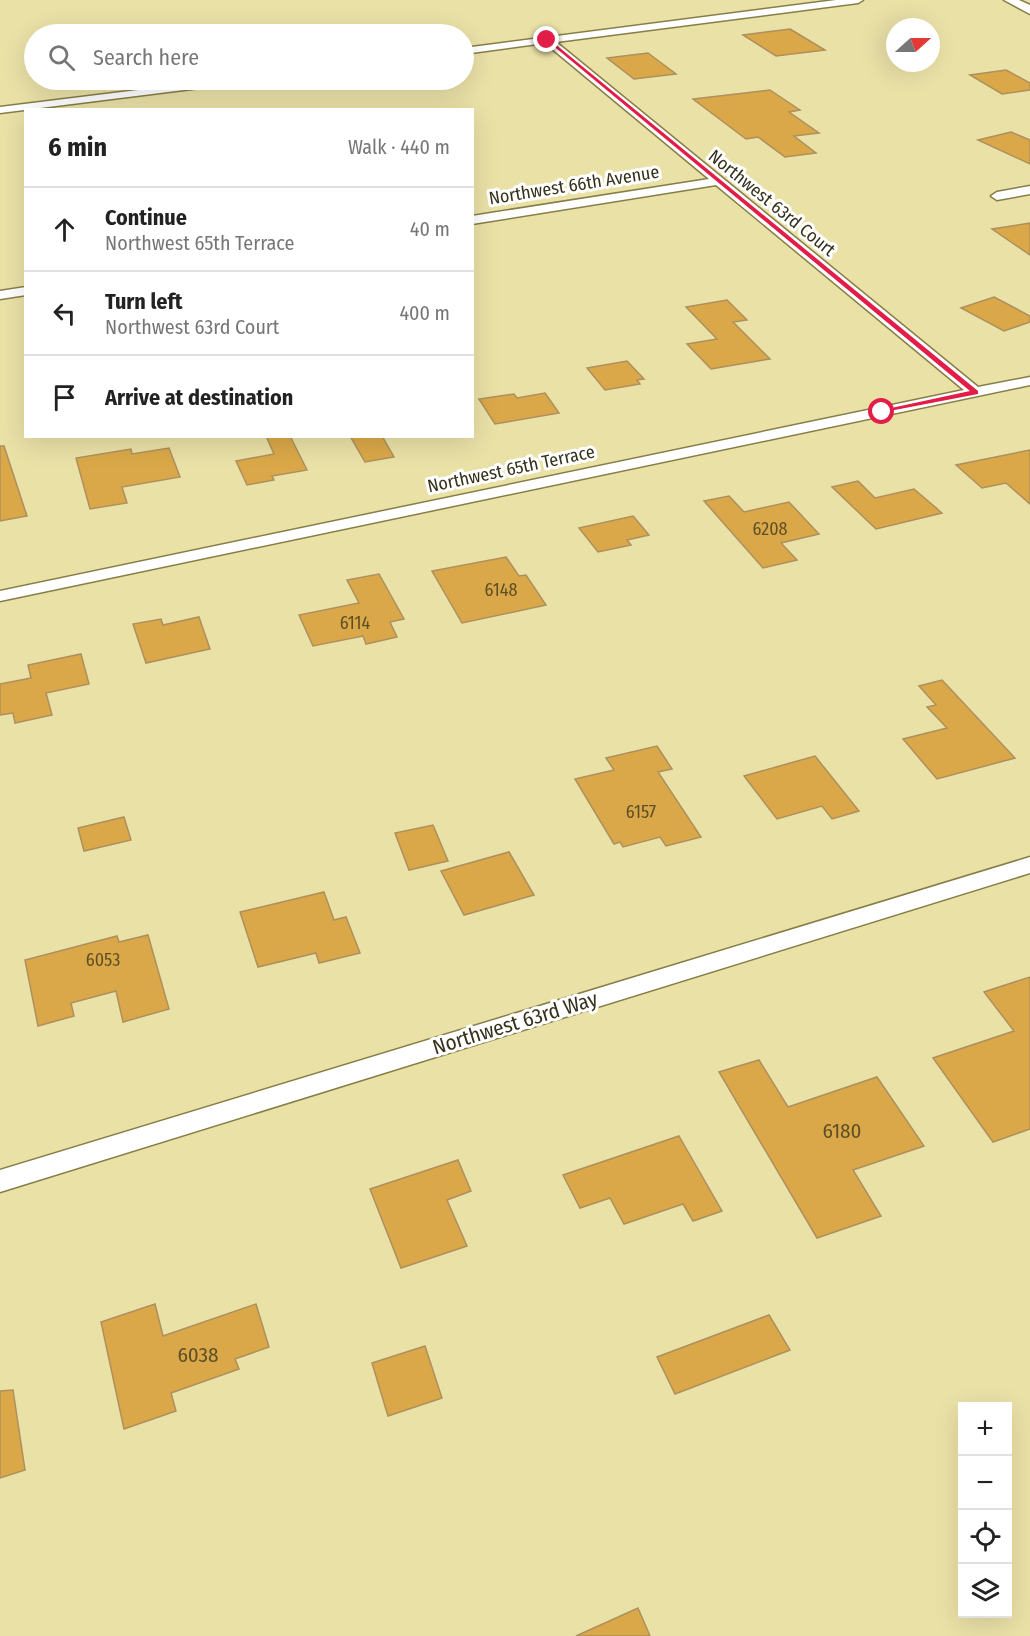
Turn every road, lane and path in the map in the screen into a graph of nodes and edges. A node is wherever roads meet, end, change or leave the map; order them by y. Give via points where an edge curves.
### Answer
1 (858, 0) edge
2 (1010, 0) edge
3 (1030, 10) edge
4 (547, 40) junction
5 (474, 50) edge
6 (160, 90) edge
7 (0, 110) edge
8 (717, 181) junction
9 (1030, 190) edge
10 (997, 196) dead end
11 (474, 220) edge
12 (24, 291) edge
13 (0, 295) edge
14 (1030, 381) edge
15 (975, 392) junction
16 (0, 596) edge
17 (1030, 865) edge
18 (0, 1181) edge

1 - 4 street
2 - 3 street
4 - 5 street
4 - 8 street, Northwest 63rd Court
6 - 7 street
8 - 11 street, Northwest 66th Avenue
8 - 15 street, Northwest 63rd Court
9 - 10 street
12 - 13 street
14 - 15 street, Northwest 65th Terrace
15 - 16 street, Northwest 65th Terrace
17 - 18 street, Northwest 63rd Way

